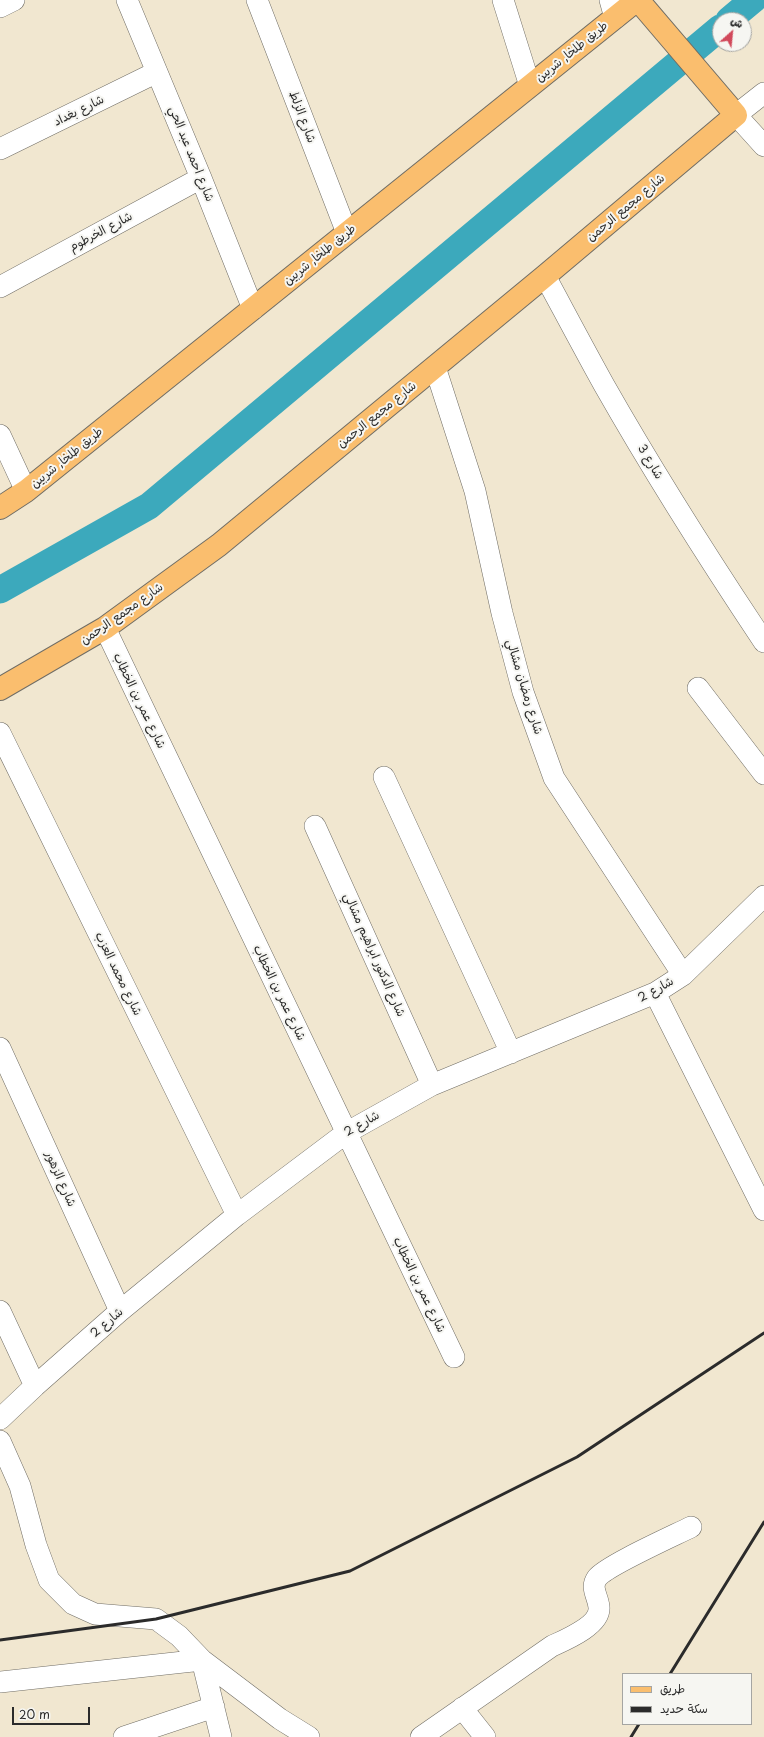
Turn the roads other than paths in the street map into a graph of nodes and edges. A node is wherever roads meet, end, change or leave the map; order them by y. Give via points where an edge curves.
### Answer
1 (14, 0) edge
2 (127, 0) edge
3 (257, 0) edge
4 (503, 0) edge
5 (638, 0) edge
6 (0, 7) edge
7 (613, 9) edge
8 (157, 72) junction
9 (530, 86) junction
10 (764, 93) edge
11 (736, 115) junction
12 (764, 146) edge
13 (0, 149) edge
14 (201, 178) junction
15 (347, 233) junction
16 (545, 276) junction
17 (0, 287) edge
18 (253, 309) junction
19 (435, 367) junction
20 (0, 435) edge
21 (26, 491) junction
22 (0, 508) edge
23 (105, 628) junction
24 (764, 642) edge
25 (698, 688) dead end
26 (0, 689) edge
27 (0, 733) edge
28 (764, 774) edge
29 (384, 777) dead end
30 (315, 826) dead end
31 (764, 896) edge
32 (683, 975) junction
33 (655, 993) junction
34 (0, 1048) edge
35 (512, 1053) junction
36 (432, 1085) junction
37 (346, 1133) junction
38 (764, 1210) edge
39 (237, 1215) junction
40 (0, 1311) edge
41 (120, 1311) junction
42 (454, 1358) dead end
43 (35, 1386) junction
44 (0, 1419) edge
45 (0, 1441) edge
46 (691, 1527) dead end
47 (202, 1660) junction
48 (0, 1682) edge
49 (214, 1707) junction
50 (462, 1708) junction
51 (124, 1737) edge
52 (221, 1737) edge
53 (309, 1737) edge
54 (421, 1737) edge
55 (485, 1737) edge

1 - 6 street
2 - 8 street, شارع احمد عبد الحي
3 - 15 street, شارع الزلط
4 - 9 street
5 - 7 main road, طريق طلخا, شربين
5 - 11 main road
7 - 9 main road, طريق طلخا, شربين
8 - 13 street, شارع بغداد
8 - 14 street, شارع احمد عبد الحي
9 - 15 main road, طريق طلخا, شربين
10 - 11 street
11 - 12 street
11 - 16 main road, شارع مجمع الرحمن
14 - 17 street, شارع الخرطوم
14 - 18 street, شارع احمد عبد الحي
15 - 18 main road, طريق طلخا, شربين
16 - 19 main road, شارع مجمع الرحمن
16 - 24 street, شارع 3 via 604,385 651,464
18 - 21 main road, طريق طلخا, شربين
19 - 23 main road, شارع مجمع الرحمن via 219,545
19 - 32 street, شارع رمضان مشالي via 475,491 502,613 523,692 554,778
20 - 21 street
21 - 22 main road, طريق طلخا, شربين
23 - 26 main road, شارع مجمع الرحمن
23 - 37 street, شارع عمر بن الخطاب
25 - 28 street
27 - 39 street, شارع محمد العزب
29 - 35 street
30 - 36 street, شارع الدكتور ابراهيم مشالي
31 - 32 street, شارع 2
32 - 33 street, شارع 2
33 - 35 street, شارع 2
33 - 38 street
34 - 41 street, شارع الزهور
35 - 36 street, شارع 2
36 - 37 street, شارع 2
37 - 39 street, شارع 2
37 - 42 street, شارع عمر بن الخطاب
39 - 41 street, شارع 2
40 - 43 street
41 - 43 street, شارع 2
43 - 44 street, شارع 2
45 - 47 street via 20,1486 36,1546 49,1580 73,1604 95,1614 156,1619 179,1636
46 - 50 street via 614,1566 598,1577 594,1589 599,1608 597,1616 590,1624 574,1636 552,1646
47 - 48 street
47 - 49 street
47 - 53 street via 280,1719
49 - 51 street
49 - 52 street
50 - 54 street
50 - 55 street

